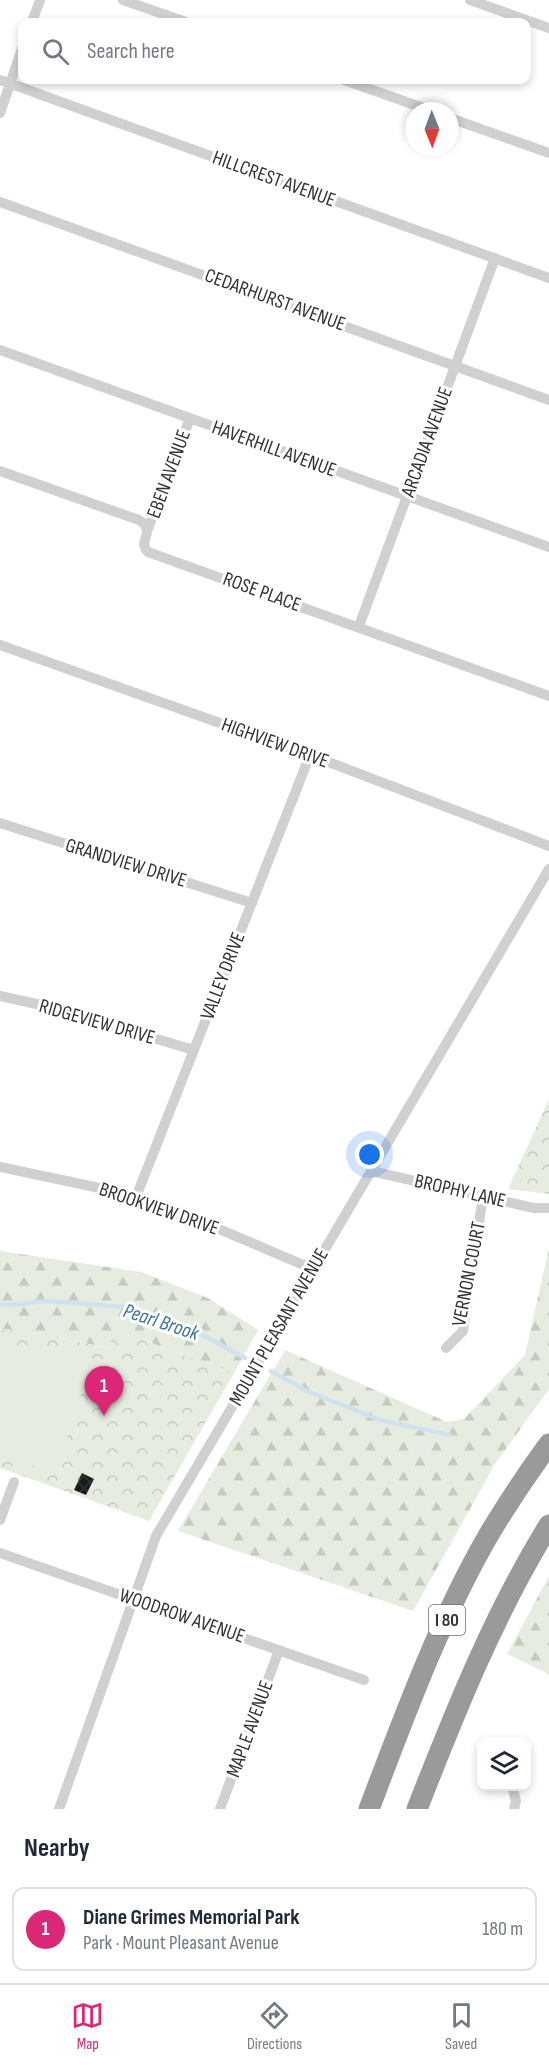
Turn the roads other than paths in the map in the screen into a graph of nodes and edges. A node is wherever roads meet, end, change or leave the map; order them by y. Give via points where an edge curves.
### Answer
1 (40, 0) edge
2 (123, 0) edge
3 (470, 0) edge
4 (33, 18) edge
5 (175, 18) edge
6 (521, 18) edge
7 (531, 22) edge
8 (549, 28) edge
9 (18, 57) edge
10 (5, 82) edge
11 (355, 84) edge
12 (406, 102) edge
13 (0, 113) edge
14 (459, 121) edge
15 (549, 153) edge
16 (0, 202) edge
17 (495, 258) junction
18 (549, 278) edge
19 (0, 350) edge
20 (455, 365) junction
21 (549, 400) edge
22 (190, 418) junction
23 (0, 471) edge
24 (407, 496) junction
25 (148, 530) junction
26 (549, 548) edge
27 (358, 626) junction
28 (0, 645) edge
29 (549, 696) edge
30 (310, 755) junction
31 (0, 824) edge
32 (549, 846) edge
33 (549, 869) edge
34 (252, 903) junction
35 (0, 996) edge
36 (194, 1050) junction
37 (0, 1167) edge
38 (371, 1171) junction
39 (483, 1196) junction
40 (136, 1197) junction
41 (549, 1208) edge
42 (313, 1269) junction
43 (446, 1348) dead end
44 (549, 1444) edge
45 (14, 1482) dead end
46 (0, 1520) edge
47 (549, 1525) edge
48 (0, 1553) edge
49 (133, 1599) junction
50 (279, 1650) junction
51 (364, 1680) dead end
52 (513, 1791) edge
53 (59, 1809) edge
54 (220, 1809) edge
55 (369, 1809) edge
56 (417, 1809) edge
57 (514, 1809) edge

1 - 4 street
2 - 5 street
3 - 6 street
7 - 8 street
9 - 10 street
10 - 13 street
10 - 17 street, HILLCREST AVENUE
11 - 12 street
14 - 15 street
16 - 20 street, CEDARHURST AVENUE
17 - 18 street, HILLCREST AVENUE
17 - 20 street, ARCADIA AVENUE
19 - 22 street, HAVERHILL AVENUE
20 - 21 street, CEDARHURST AVENUE
20 - 24 street, ARCADIA AVENUE
22 - 24 street, HAVERHILL AVENUE
22 - 25 street, EBEN AVENUE
23 - 25 street via 139,520
24 - 26 street, HAVERHILL AVENUE
24 - 27 street, ARCADIA AVENUE
25 - 27 street, ROSE PLACE via 144,545 148,552
27 - 29 street, ROSE PLACE
28 - 30 street, HIGHVIEW DRIVE
30 - 32 street, HIGHVIEW DRIVE
30 - 34 street, VALLEY DRIVE
31 - 34 street, GRANDVIEW DRIVE
33 - 38 street, MOUNT PLEASANT AVENUE
34 - 36 street, VALLEY DRIVE
35 - 36 street, RIDGEVIEW DRIVE
36 - 40 street, VALLEY DRIVE
37 - 40 street, BROOKVIEW DRIVE
38 - 39 street, BROPHY LANE
38 - 42 street, MOUNT PLEASANT AVENUE
39 - 41 street, BROPHY LANE
39 - 43 street, VERNON COURT via 463,1331
40 - 42 street, BROOKVIEW DRIVE
42 - 49 street, MOUNT PLEASANT AVENUE via 160,1529
44 - 55 highway, I 80 via 513,1494 465,1580 418,1684
45 - 46 street
47 - 56 highway, I 80 via 480,1656
48 - 49 street, WOODROW AVENUE
49 - 50 street, WOODROW AVENUE
49 - 53 street, MOUNT PLEASANT AVENUE
50 - 51 street, WOODROW AVENUE
50 - 54 street, MAPLE AVENUE
52 - 57 street

